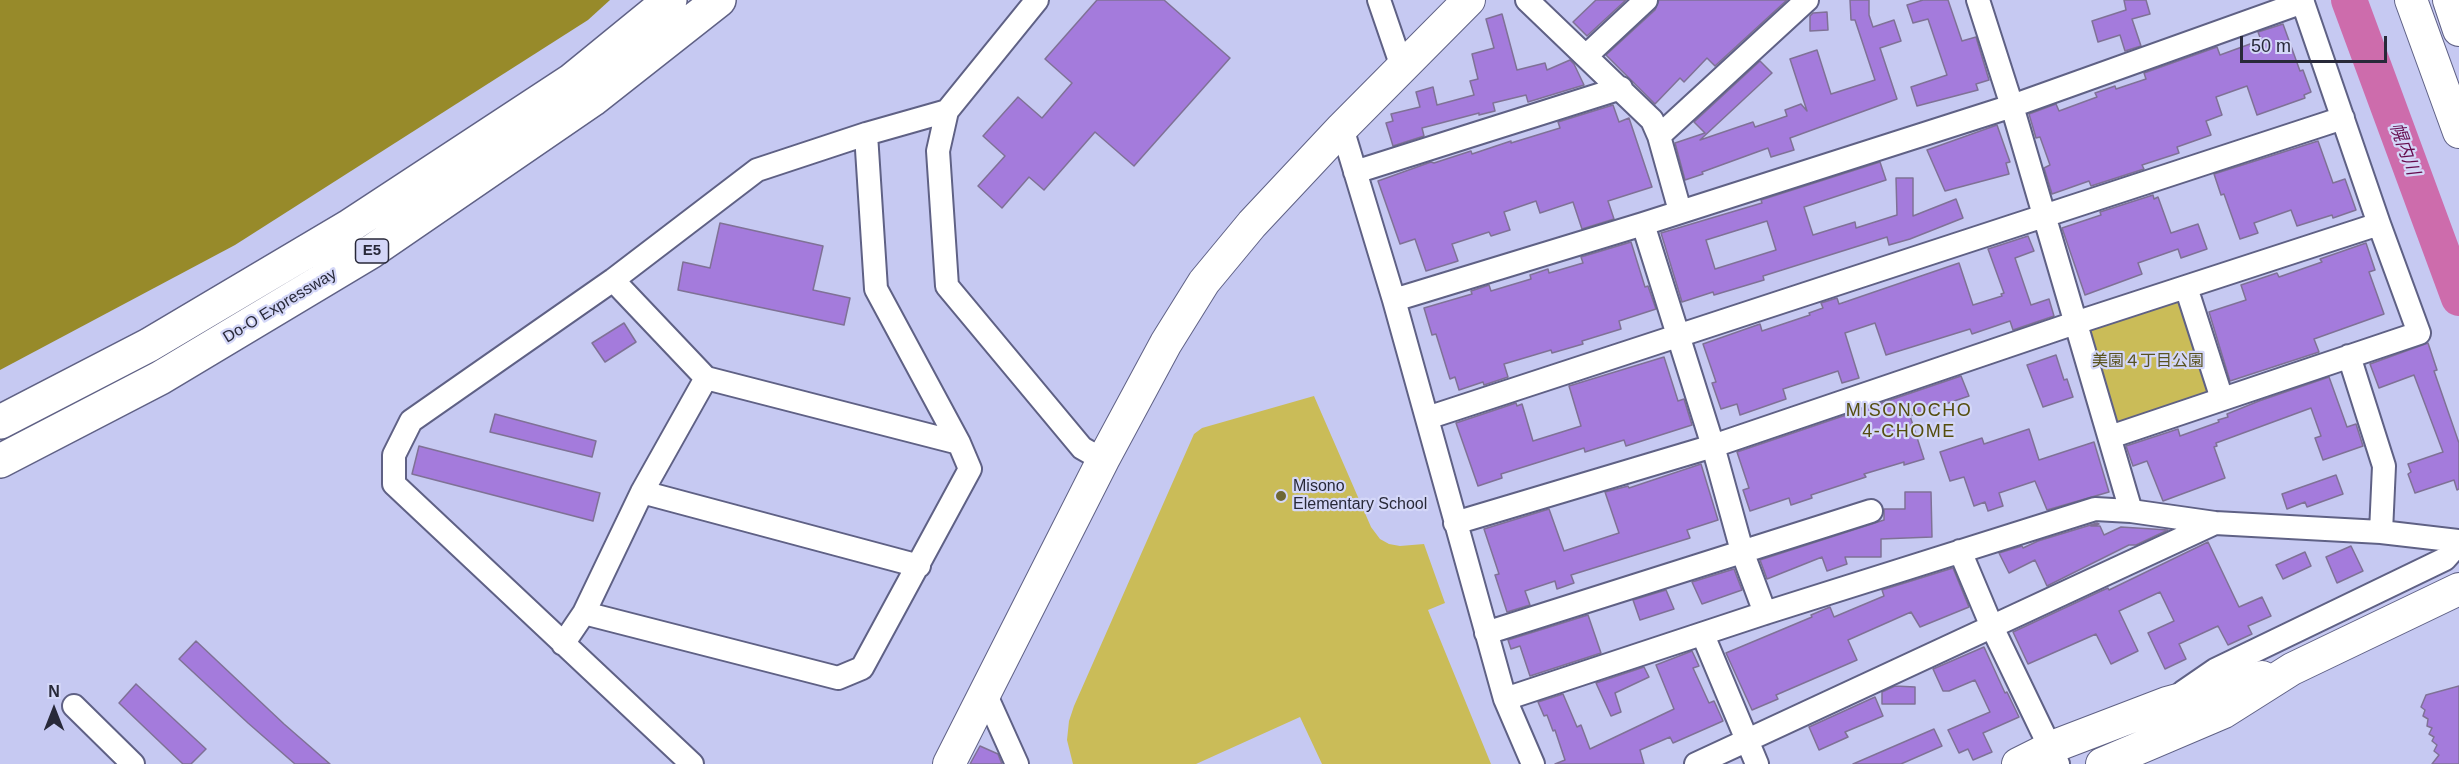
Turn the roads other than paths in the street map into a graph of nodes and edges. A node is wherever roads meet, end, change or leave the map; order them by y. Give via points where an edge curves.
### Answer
1 (670, 0) edge
2 (719, 0) edge
3 (1037, 0) edge
4 (1379, 0) edge
5 (1469, 0) edge
6 (1527, 0) edge
7 (1646, 0) edge
8 (1807, 0) edge
9 (1978, 0) edge
10 (2411, 0) edge
11 (2449, 0) edge
12 (2303, 1) edge
13 (2459, 30) edge
14 (1587, 55) junction
15 (1402, 67) junction
16 (1621, 88) junction
17 (2012, 106) junction
18 (947, 111) junction
19 (2343, 118) junction
20 (1342, 128) junction
21 (2459, 132) edge
22 (866, 134) junction
23 (1659, 136) junction
24 (1355, 172) junction
25 (1680, 212) junction
26 (2044, 217) junction
27 (1643, 224) junction
28 (2379, 224) junction
29 (614, 280) junction
30 (2186, 287) junction
31 (1394, 300) junction
32 (2075, 323) junction
33 (1679, 338) junction
34 (2349, 356) junction
35 (706, 378) junction
36 (2222, 399) junction
37 (1426, 418) junction
38 (0, 422) edge
39 (2110, 437) junction
40 (959, 443) junction
41 (1713, 446) junction
42 (1103, 460) junction
43 (0, 461) edge
44 (642, 492) junction
45 (1871, 511) dead end
46 (2131, 512) junction
47 (1455, 523) junction
48 (2215, 523) junction
49 (2380, 532) junction
50 (2459, 542) edge
51 (1742, 551) junction
52 (1960, 551) junction
53 (919, 566) junction
54 (2459, 590) edge
55 (584, 613) junction
56 (1765, 613) junction
57 (1992, 627) junction
58 (1486, 633) junction
59 (1703, 635) junction
60 (563, 644) junction
61 (2292, 669) junction
62 (986, 693) junction
63 (1505, 699) junction
64 (2167, 703) junction
65 (74, 706) dead end
66 (1746, 740) junction
67 (2055, 756) edge
68 (133, 764) edge
69 (693, 764) edge
70 (949, 764) edge
71 (1017, 764) edge
72 (1533, 764) edge
73 (1696, 764) edge
74 (1757, 764) edge
75 (2018, 764) edge
76 (2102, 764) edge

1 - 38 highway, Do-O Expressway / E5 via 572,80 348,226 149,345
2 - 43 highway, Do-O Expressway / E5 via 592,100 372,251 160,378
3 - 18 street
4 - 15 street
5 - 15 street
6 - 14 street
7 - 14 street
8 - 23 street
9 - 17 street
10 - 21 street
11 - 13 street
12 - 17 street
12 - 19 street
14 - 16 street
15 - 20 street
16 - 23 street via 1652,120
16 - 24 street
17 - 25 street
17 - 26 street
18 - 22 street
18 - 42 street via 938,151 947,286 1082,448
19 - 26 street
19 - 28 street
20 - 24 street
20 - 42 street via 1204,282
22 - 29 street via 757,170
22 - 40 street via 876,290
23 - 25 street
24 - 31 street
25 - 27 street
26 - 32 street
26 - 33 street
27 - 31 street
27 - 33 street
28 - 30 street
28 - 34 street via 2419,333
29 - 35 street
29 - 60 street via 411,421 394,455 394,484
30 - 32 street
30 - 36 street
31 - 37 street
32 - 39 street
32 - 41 street
33 - 37 street
33 - 41 street
34 - 36 street
34 - 49 street via 2384,466
35 - 40 street
35 - 44 street
36 - 39 street
37 - 47 street
39 - 46 street
40 - 53 street via 969,469
41 - 47 street
41 - 51 street
42 - 62 street
44 - 53 street
44 - 55 street
45 - 51 street
46 - 48 street
46 - 52 street via 2095,509
47 - 58 street
48 - 49 street
48 - 57 street
49 - 50 street
50 - 64 street via 2445,559 2215,670
51 - 56 street
51 - 58 street
52 - 56 street
52 - 57 street
53 - 55 street via 862,668 838,678
54 - 61 street
55 - 60 street
56 - 59 street
57 - 66 street
57 - 67 street
58 - 63 street
59 - 63 street
59 - 66 street
60 - 69 street
61 - 64 street
61 - 76 street via 2224,712
62 - 70 street
62 - 71 street
63 - 72 street
64 - 67 street
65 - 68 street
66 - 73 street
66 - 74 street
67 - 75 street

